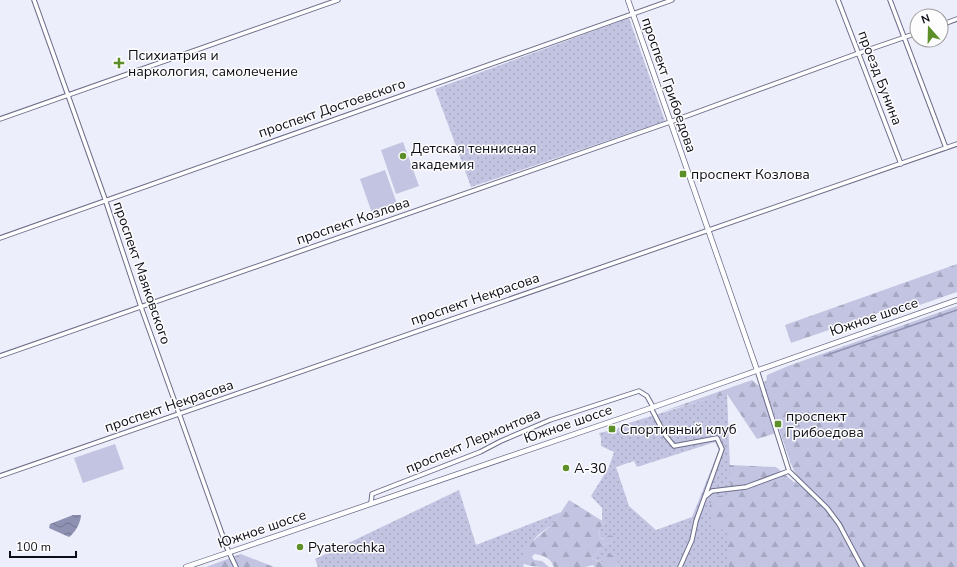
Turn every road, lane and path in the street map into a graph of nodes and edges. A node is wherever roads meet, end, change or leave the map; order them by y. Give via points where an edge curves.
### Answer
1 (34, 0) edge
2 (338, 0) edge
3 (628, 0) edge
4 (672, 0) edge
5 (838, 0) edge
6 (890, 0) edge
7 (633, 14) junction
8 (909, 36) edge
9 (903, 38) junction
10 (859, 53) junction
11 (67, 96) junction
12 (0, 119) edge
13 (670, 122) junction
14 (957, 144) edge
15 (946, 148) junction
16 (901, 164) junction
17 (105, 199) junction
18 (707, 230) junction
19 (0, 238) edge
20 (957, 300) edge
21 (141, 307) junction
22 (0, 356) edge
23 (756, 370) junction
24 (652, 407) junction
25 (180, 414) junction
26 (789, 471) junction
27 (0, 476) edge
28 (705, 497) junction
29 (371, 503) junction
30 (229, 552) junction
31 (186, 567) edge
32 (236, 567) edge
33 (680, 567) edge
34 (862, 567) edge

1 - 11 street, проспект Маяковского
2 - 11 street
3 - 7 street, проспект Грибоедова
4 - 7 street, проспект Достоевского
5 - 10 street, проезд Бунина
6 - 9 street
7 - 13 street, проспект Грибоедова
7 - 17 street, проспект Достоевского
8 - 9 street, проспект Козлова
9 - 10 street, проспект Козлова
9 - 15 street
10 - 13 street, проспект Козлова
10 - 16 street, проезд Бунина
11 - 12 street
11 - 17 street, проспект Маяковского
13 - 18 street, проспект Грибоедова
13 - 21 street, проспект Козлова
14 - 15 street, проспект Некрасова
15 - 16 street, проспект Некрасова
16 - 18 street, проспект Некрасова
17 - 19 street, проспект Достоевского
17 - 21 street, проспект Маяковского
18 - 23 street, проспект Грибоедова
18 - 25 street, проспект Некрасова
20 - 23 street, Южное шоссе
21 - 22 street, проспект Козлова
21 - 25 street, проспект Маяковского
23 - 24 street, Южное шоссе
23 - 26 street, проспект Грибоедова
24 - 28 street via 665,435 674,446 718,438 722,449
24 - 29 street, Южное шоссе
24 - 29 street, проспект Лермонтова via 647,396 639,391 550,420 480,452 372,494
25 - 27 street, проспект Некрасова
25 - 30 street, проспект Маяковского
26 - 28 street via 746,487 712,491
26 - 34 street, проспект Грибоедова via 835,518
28 - 33 street via 692,540
29 - 30 street, Южное шоссе
30 - 31 street, Южное шоссе
30 - 32 street, проспект Маяковского

